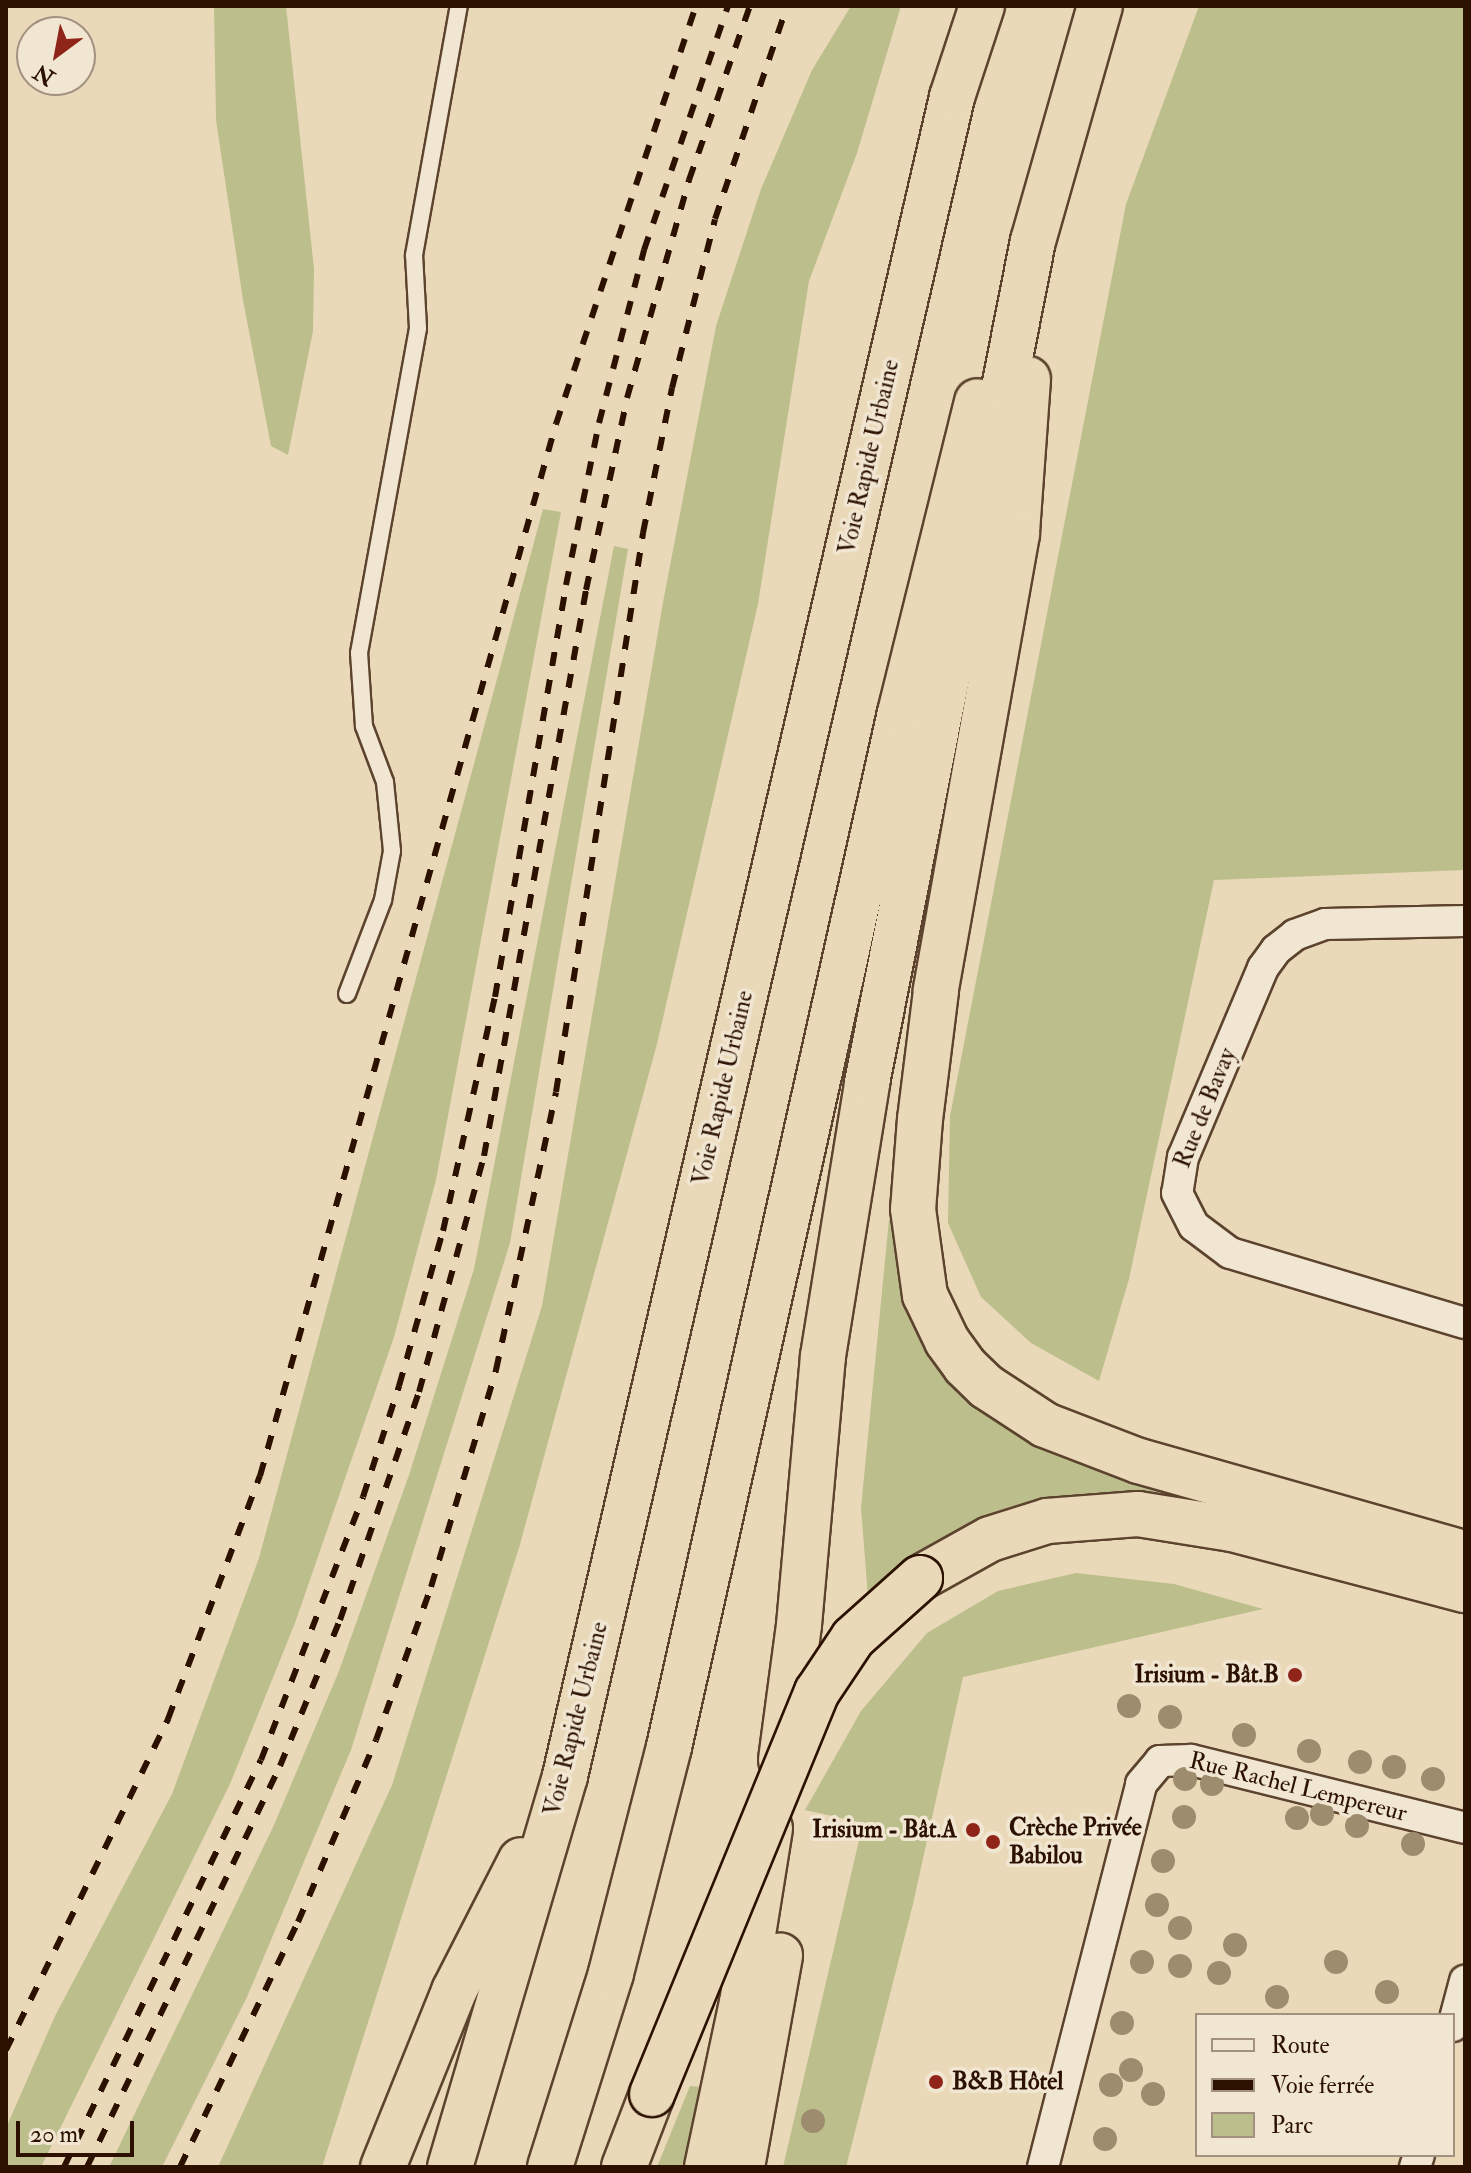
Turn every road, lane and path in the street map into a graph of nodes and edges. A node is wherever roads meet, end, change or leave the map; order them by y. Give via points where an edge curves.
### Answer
1 (459, 6) edge
2 (982, 6) edge
3 (1100, 6) edge
4 (1033, 241) junction
5 (1465, 921) edge
6 (347, 994) dead end
7 (1465, 1323) edge
8 (1465, 1553) edge
9 (1465, 1590) edge
10 (799, 1625) junction
11 (565, 1776) junction
12 (1465, 1828) edge
13 (1465, 1981) edge
14 (1455, 2018) edge
15 (383, 2167) edge
16 (450, 2167) edge
17 (550, 2167) edge
18 (624, 2167) edge
19 (707, 2167) edge
20 (742, 2167) edge
21 (1043, 2167) edge

1 - 6 lane via 414,255 418,328 359,653 364,726 385,782 392,851 383,900
2 - 11 highway, Voie Rapide Urbaine via 952,97
3 - 4 highway
4 - 8 highway via 1024,484 936,991 920,1119 913,1209 925,1295 965,1366 1045,1425 1139,1461
4 - 10 highway via 842,1232 818,1397
4 - 17 highway via 960,459 673,1733 611,1973
5 - 7 street, Rue de Bavay via 1325,924 1295,935 1276,950 1263,968 1183,1157 1177,1193 1194,1226 1230,1253
9 - 18 highway, bridge via 1232,1529 1138,1514 1047,1521 990,1539 920,1578 853,1638 817,1692
10 - 19 highway via 742,2003
10 - 20 highway via 784,1925
11 - 15 highway via 466,1964
11 - 16 highway, Voie Rapide Urbaine
12 - 21 street, Rue Rachel Lempereur via 1191,1760 1160,1761 1141,1784
13 - 14 street

